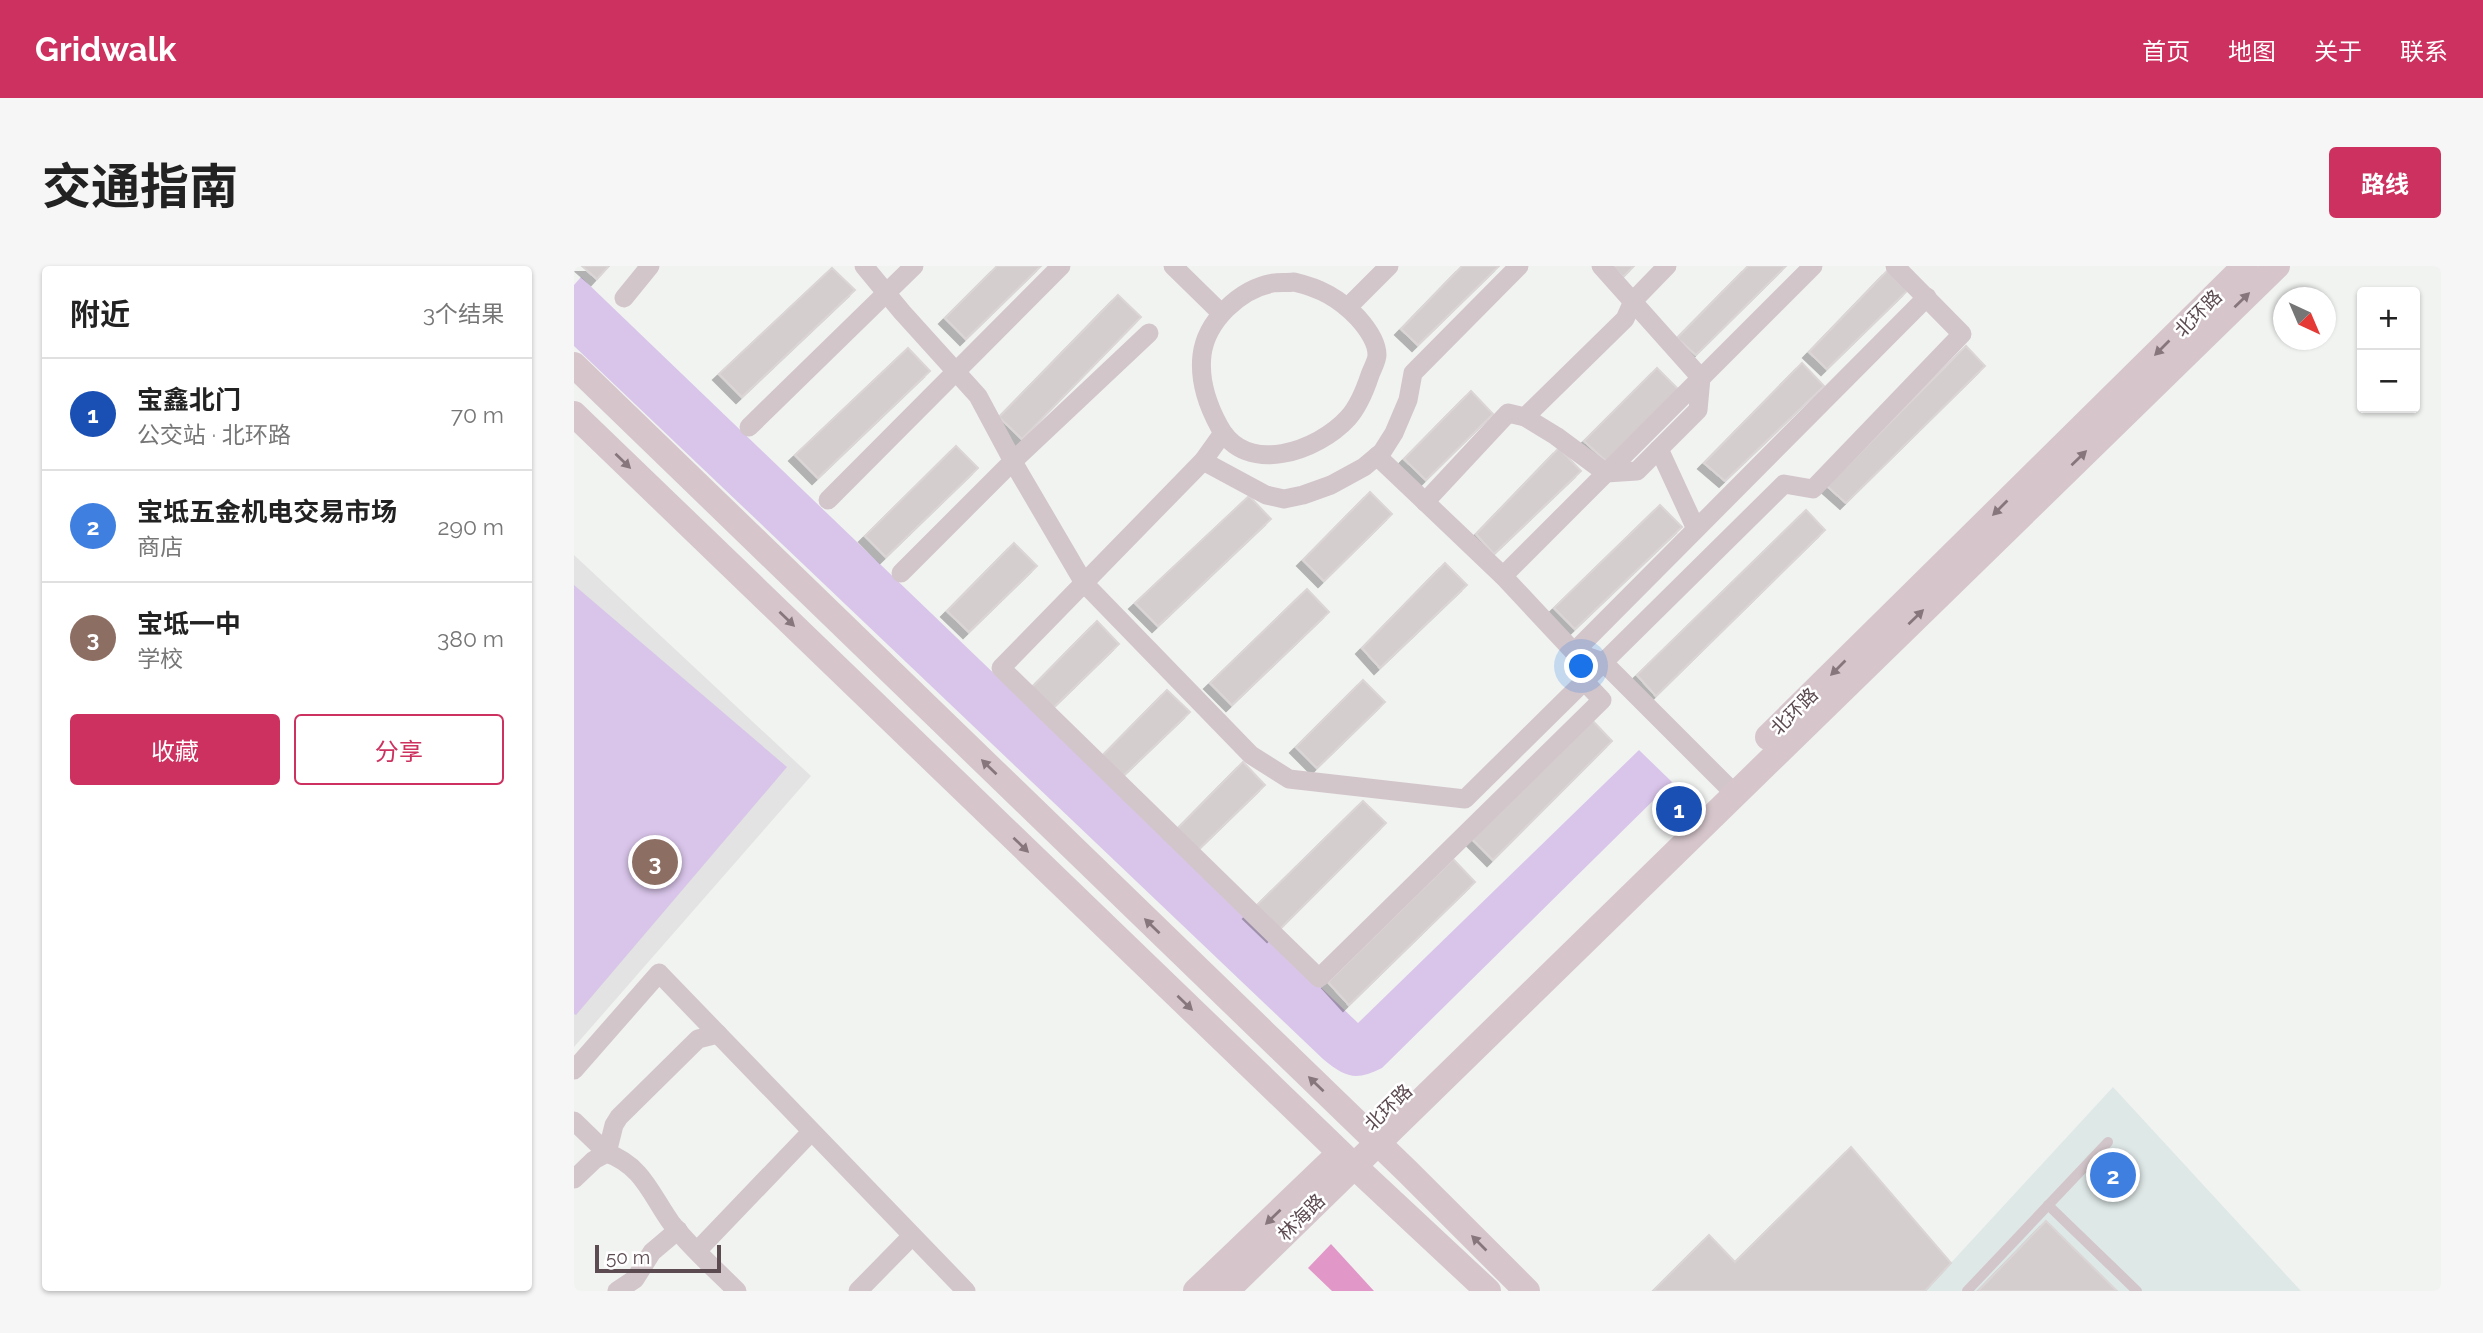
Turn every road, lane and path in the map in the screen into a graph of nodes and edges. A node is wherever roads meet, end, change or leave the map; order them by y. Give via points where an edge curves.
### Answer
1 (650, 266) edge
2 (864, 266) edge
3 (914, 266) edge
4 (1061, 266) edge
5 (1173, 266) edge
6 (1389, 266) edge
7 (1519, 266) edge
8 (1601, 266) edge
9 (1667, 266) edge
10 (1813, 266) edge
11 (1895, 266) edge
12 (2245, 266) edge
13 (2277, 266) edge
14 (886, 293) junction
15 (1927, 297) junction
16 (624, 298) dead end
17 (1633, 301) junction
18 (1348, 307) junction
19 (1221, 313) junction
20 (1149, 333) dead end
21 (574, 365) edge
22 (956, 372) junction
23 (1701, 378) junction
24 (574, 414) edge
25 (1525, 417) junction
26 (749, 427) dead end
27 (1223, 433) junction
28 (1659, 449) junction
29 (1377, 456) junction
30 (1013, 461) junction
31 (1203, 461) junction
32 (1606, 473) junction
33 (828, 500) dead end
34 (1424, 502) junction
35 (1696, 529) junction
36 (901, 573) dead end
37 (1503, 576) junction
38 (1084, 583) junction
39 (1574, 652) junction
40 (1603, 662) junction
41 (1584, 681) junction
42 (1729, 788) junction
43 (718, 1034) junction
44 (574, 1070) edge
45 (574, 1121) edge
46 (811, 1132) junction
47 (1370, 1137) junction
48 (2108, 1142) dead end
49 (607, 1153) junction
50 (1347, 1159) junction
51 (574, 1179) edge
52 (2049, 1205) junction
53 (678, 1230) junction
54 (912, 1236) junction
55 (697, 1251) junction
56 (617, 1291) edge
57 (737, 1291) edge
58 (858, 1291) edge
59 (966, 1291) edge
60 (1196, 1291) edge
61 (1226, 1291) edge
62 (1488, 1291) edge
63 (1527, 1291) edge
64 (1967, 1291) edge
65 (2137, 1291) edge

1 - 16 street
2 - 14 street
3 - 14 street
4 - 22 street
5 - 19 street
6 - 18 street
7 - 29 street via 1413,373 1394,433
8 - 17 street
9 - 17 street
10 - 23 street
11 - 15 street
12 -> 42 main road, 北环路
42 -> 13 main road, 北环路
14 - 22 street
14 - 26 street
15 - 35 street
15 - 40 street via 1962,334 1813,489 1784,484
17 - 23 street
17 - 25 street via 1625,319
18 - 19 street via 1317,287 1271,283
18 - 27 street via 1368,332 1377,355 1349,417 1315,443 1281,455 1261,455 1240,447
19 - 27 street via 1204,343 1201,363 1204,394
20 - 30 street
47 -> 21 main road
22 - 30 street via 978,396
22 - 33 street
23 - 28 street via 1698,411
23 - 32 street
24 -> 50 main road
25 - 32 street
25 - 34 street via 1508,413
27 - 31 street
28 - 32 street via 1637,471
28 - 35 street
29 - 31 street via 1331,485 1284,499 1266,495
29 - 34 street
30 - 36 street
30 - 38 street
31 - 38 street
32 - 37 street
34 - 37 street
35 - 39 street
37 - 39 street
38 - 41 street via 1251,755 1289,779 1465,799
38 - 41 street via 1001,668 1319,978 1602,699
39 - 40 street
39 - 41 street
40 - 41 street
40 - 42 street
42 - 47 main road, 北环路
43 - 44 street via 659,973
43 - 46 street
43 - 49 street via 698,1039 619,1117
45 - 49 street
46 - 54 street
46 - 55 street
47 - 50 main road, 林海路
63 -> 47 main road
48 - 52 lane
49 - 51 street
49 - 53 street via 623,1159 644,1180
50 -> 60 main road, 林海路
50 - 61 main road, 林海路
50 - 62 main road
52 - 64 lane
52 - 65 lane
53 - 55 street
53 - 56 street via 652,1252 635,1279
54 - 58 street
54 - 59 street
55 - 57 street

